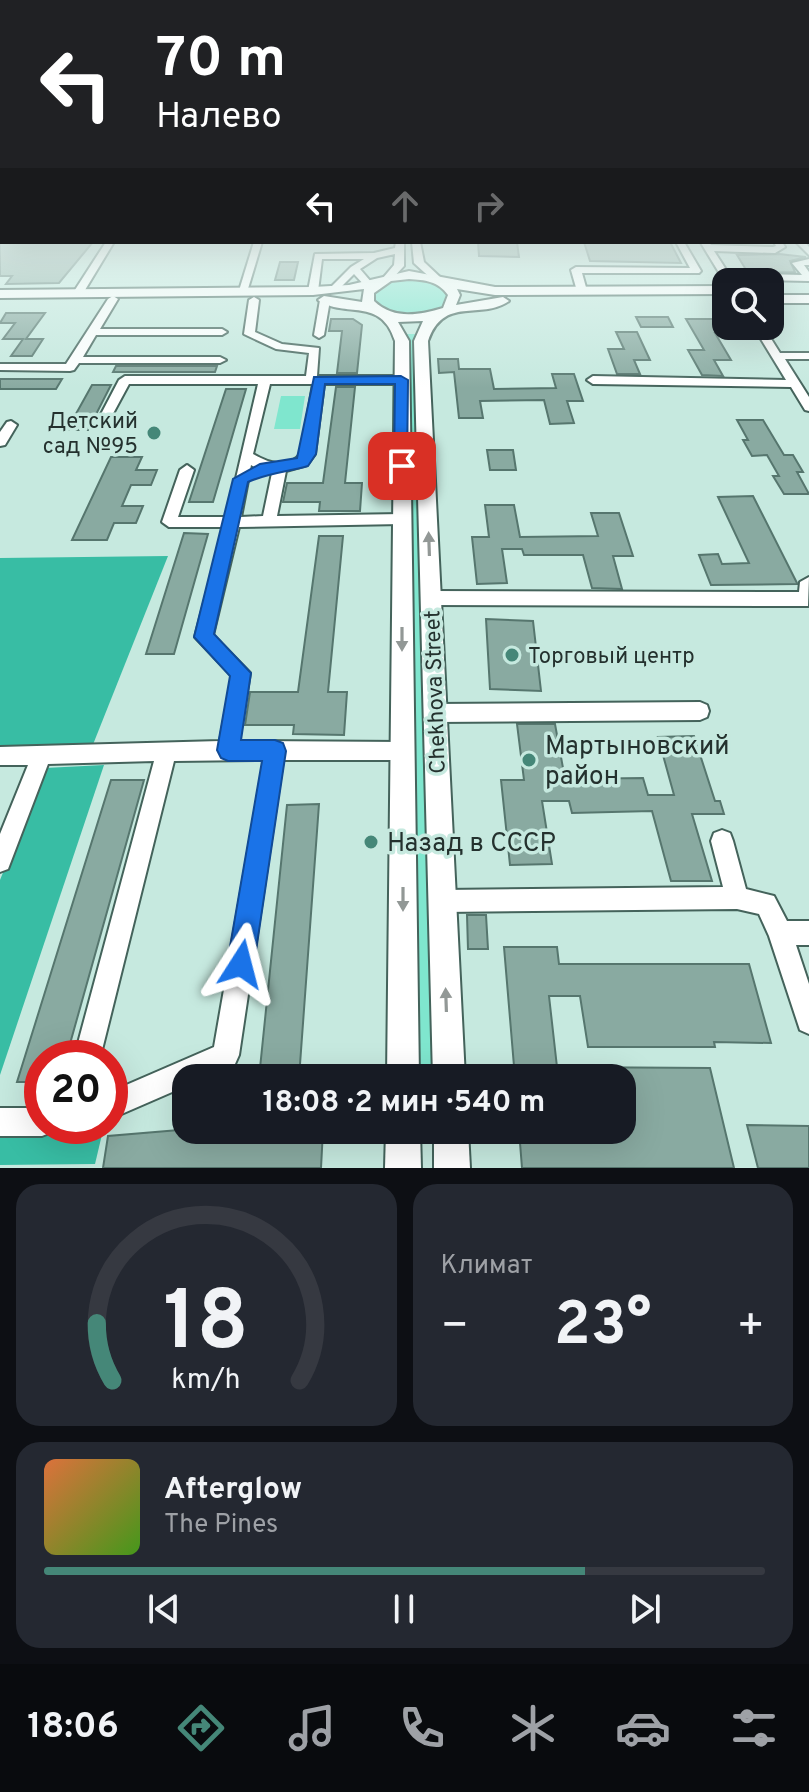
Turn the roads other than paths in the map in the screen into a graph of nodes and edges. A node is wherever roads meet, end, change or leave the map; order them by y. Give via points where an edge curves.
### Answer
1 (87, 279) edge
2 (251, 279) edge
3 (315, 279) edge
4 (345, 279) edge
5 (372, 279) edge
6 (383, 279) edge
7 (393, 279) edge
8 (426, 279) edge
9 (438, 279) edge
10 (578, 279) edge
11 (618, 279) edge
12 (691, 280) junction
13 (378, 282) junction
14 (442, 282) junction
15 (712, 286) edge
16 (784, 290) edge
17 (809, 290) edge
18 (313, 291) junction
19 (582, 291) junction
20 (329, 295) junction
21 (76, 296) junction
22 (248, 296) junction
23 (0, 297) edge
24 (113, 299) junction
25 (712, 299) edge
26 (784, 299) edge
27 (809, 299) edge
28 (379, 311) junction
29 (444, 312) junction
30 (92, 332) junction
31 (222, 332) dead end
32 (319, 335) dead end
33 (766, 340) edge
34 (776, 356) junction
35 (809, 356) edge
36 (73, 360) junction
37 (220, 360) dead end
38 (0, 367) edge
39 (265, 380) junction
40 (315, 380) junction
41 (401, 380) junction
42 (593, 380) dead end
43 (794, 384) junction
44 (809, 407) edge
45 (105, 418) dead end
46 (0, 425) edge
47 (0, 442) edge
48 (246, 456) junction
49 (273, 468) junction
50 (187, 470) dead end
51 (241, 479) junction
52 (402, 519) junction
53 (269, 521) junction
54 (233, 522) junction
55 (809, 583) edge
56 (430, 598) junction
57 (809, 600) edge
58 (700, 711) dead end
59 (435, 713) junction
60 (228, 750) junction
61 (275, 751) junction
62 (403, 751) junction
63 (166, 752) junction
64 (42, 755) junction
65 (0, 756) edge
66 (722, 841) dead end
67 (0, 861) edge
68 (737, 898) junction
69 (443, 901) junction
70 (780, 933) junction
71 (809, 933) edge
72 (809, 1021) edge
73 (92, 1040) edge
74 (403, 1064) edge
75 (449, 1064) edge
76 (128, 1098) edge
77 (0, 1122) edge
78 (24, 1122) edge
79 (403, 1144) edge
80 (451, 1144) edge
81 (403, 1168) edge
82 (452, 1168) edge

1 - 21 street
2 - 22 street
3 - 18 street
4 - 20 street
5 - 13 street
6 - 13 street
7 - 13 main road
8 - 14 main road
9 - 14 street
10 - 19 street
11 - 12 street
12 - 15 main road
12 - 19 main road
13 - 20 main road
13 - 28 main road via 367,297
14 - 19 main road via 484,290
14 - 29 main road via 454,295
16 - 17 main road
18 - 20 main road
18 - 22 main road
20 - 22 main road
20 - 28 main road
20 - 32 street
21 - 22 main road
21 - 23 main road
21 - 24 main road
22 - 24 main road
22 - 40 street via 249,334 280,347 315,350
24 - 30 street
25 - 29 main road via 508,301
26 - 27 main road
28 - 29 main road via 417,318
28 - 41 main road, Chekhova Street via 402,341
56 -> 29 main road, Chekhova Street via 421,341 427,324
30 - 31 street
30 - 36 street
33 - 34 street
34 - 35 street
34 - 43 street
36 - 37 street
36 - 38 street via 70,368
39 - 40 street
39 - 45 street via 125,380
39 - 48 street
40 - 41 street
40 - 49 street via 308,454 302,462
41 - 52 main road, Chekhova Street
42 - 43 street
43 - 44 street
46 - 47 street via 11,425
48 - 49 street
48 - 51 street
49 - 51 street
49 - 53 street
50 - 54 street via 169,522
51 - 54 street
52 - 53 street
52 -> 62 main road, Chekhova Street
53 - 54 street
54 - 60 street via 204,637 241,673
55 - 57 street
56 - 57 street
56 - 59 main road, Chekhova Street
58 - 59 street
59 - 69 main road, Chekhova Street
60 - 61 street
60 - 63 street
61 - 62 street
61 - 76 street via 226,1055
62 -> 74 main road, Chekhova Street
63 - 64 street
63 - 73 street
64 - 65 street
64 - 67 street
66 - 68 street
68 - 69 street
68 - 70 street via 766,904
75 -> 69 main road, Chekhova Street
70 - 71 street
70 - 72 street
77 - 78 street
79 - 81 main road
80 - 82 main road

